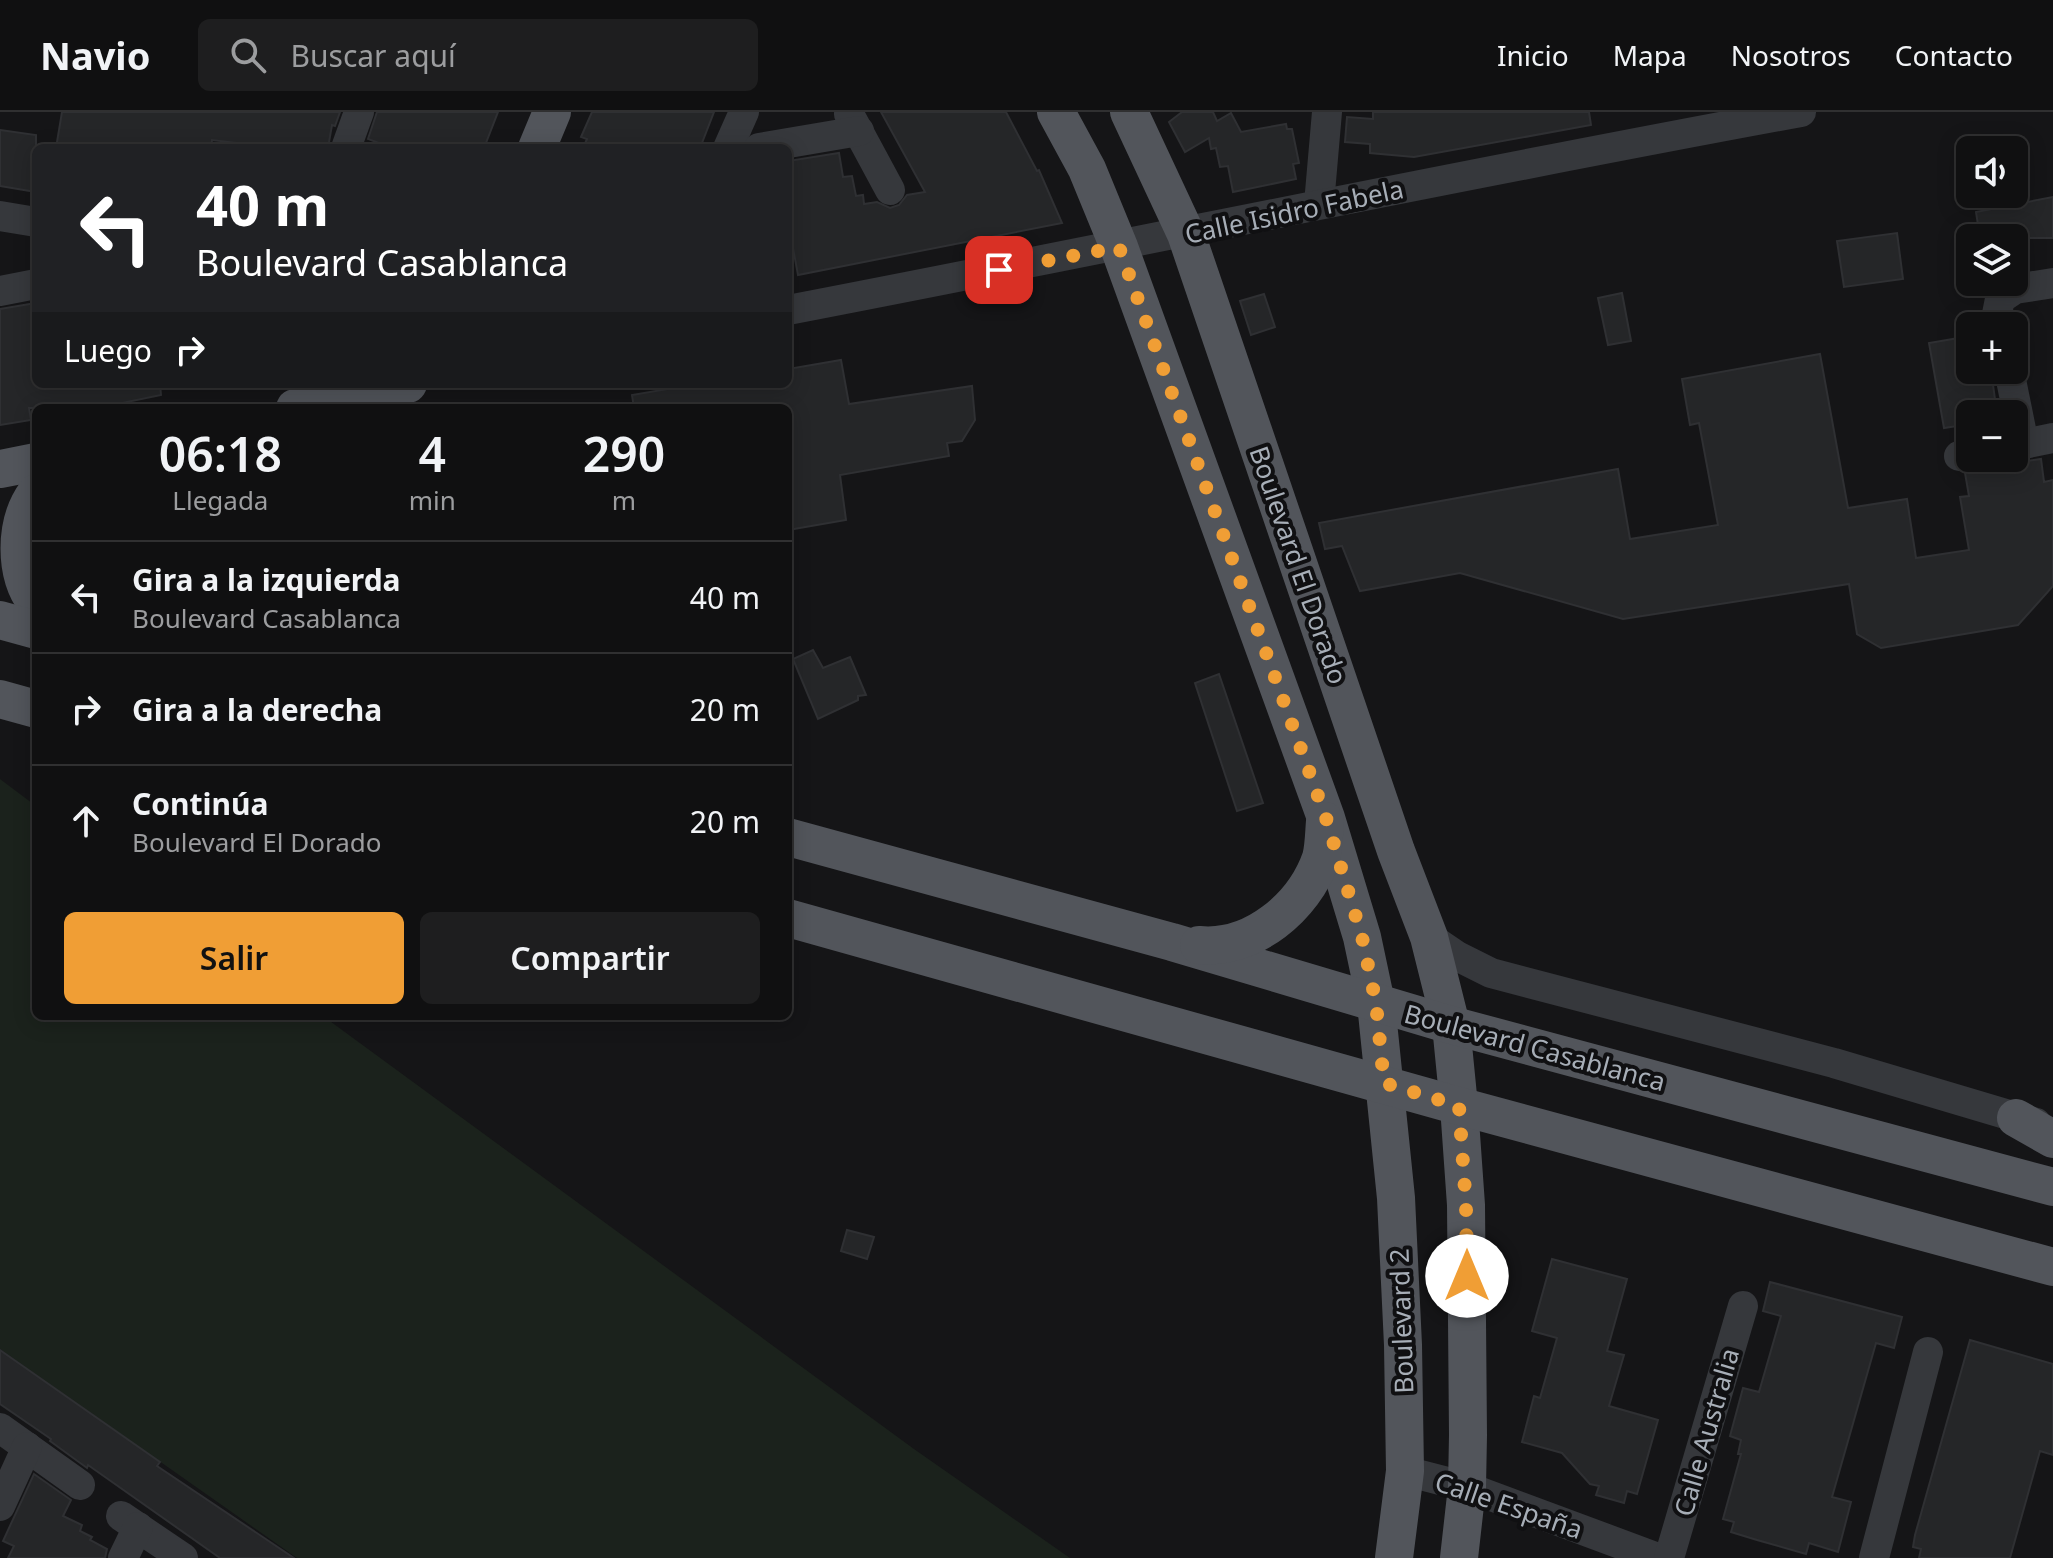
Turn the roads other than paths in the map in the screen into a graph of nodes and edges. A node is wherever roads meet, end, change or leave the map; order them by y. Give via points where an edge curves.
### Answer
1 (359, 112) edge
2 (552, 112) edge
3 (744, 112) edge
4 (1056, 112) edge
5 (1129, 112) edge
6 (1327, 112) edge
7 (1801, 112) edge
8 (854, 122) edge
9 (1680, 123) edge
10 (347, 144) edge
11 (539, 144) edge
12 (730, 144) edge
13 (774, 144) edge
14 (890, 190) dead end
15 (1319, 204) junction
16 (0, 216) edge
17 (32, 221) edge
18 (1186, 234) junction
19 (1119, 247) junction
20 (2053, 283) edge
21 (32, 285) edge
22 (0, 291) edge
23 (792, 309) edge
24 (1997, 312) edge
25 (2013, 384) edge
26 (389, 388) edge
27 (314, 404) edge
28 (2030, 442) edge
29 (32, 463) edge
30 (0, 469) edge
31 (32, 498) edge
32 (32, 597) edge
33 (0, 620) edge
34 (32, 629) edge
35 (0, 699) edge
36 (32, 708) edge
37 (1326, 818) junction
38 (792, 838) edge
39 (792, 919) edge
40 (1429, 937) junction
41 (1172, 942) junction
42 (1376, 1003) junction
43 (1451, 1025) junction
44 (1384, 1083) junction
45 (1459, 1106) junction
46 (2016, 1118) junction
47 (2053, 1127) edge
48 (2053, 1139) edge
49 (2053, 1187) edge
50 (2053, 1267) edge
51 (1743, 1306) dead end
52 (1928, 1352) dead end
53 (0, 1428) edge
54 (27, 1447) junction
55 (1405, 1471) junction
56 (80, 1485) dead end
57 (1467, 1487) junction
58 (0, 1506) edge
59 (123, 1558) edge
60 (183, 1558) edge
61 (1394, 1558) edge
62 (1459, 1558) edge
63 (1658, 1558) edge
64 (1669, 1558) edge
65 (1874, 1558) edge

1 - 10 street
2 - 11 main road
3 - 12 street
4 - 19 main road
5 - 18 main road, Boulevard El Dorado
6 - 15 street
7 - 9 street, Calle Isidro Fabela
8 - 13 street
8 - 14 street
9 - 15 street, Calle Isidro Fabela
15 - 18 street, Calle Isidro Fabela
16 - 17 street
18 - 19 street, Calle Isidro Fabela
18 - 40 main road, Boulevard El Dorado
19 - 23 street, Calle Isidro Fabela
19 - 37 main road
20 - 24 street via 2015,289 2000,299
21 - 22 street
25 - 28 street
26 - 27 main road
29 - 30 main road
31 - 32 main road via 20,532 20,565
33 - 34 main road
35 - 36 main road
37 - 41 main road via 1321,856 1305,890 1280,919 1247,938 1209,946
37 - 42 main road
38 - 41 main road, Boulevard Casablanca
39 - 44 main road
40 - 43 main road, Boulevard El Dorado
40 - 46 street via 1491,973 1834,1063
41 - 42 main road, Boulevard Casablanca
42 - 43 main road, Boulevard Casablanca
42 - 44 main road, Boulevard 2
43 - 45 main road, Boulevard El Dorado
43 - 49 main road, Boulevard Casablanca
44 - 45 main road
44 - 55 main road, Boulevard 2 via 1397,1212
45 - 50 main road
45 - 57 main road via 1466,1205
46 - 47 street
46 - 48 main road
51 - 64 street, Calle Australia
52 - 65 street
53 - 54 street
54 - 56 street
54 - 58 street
55 - 57 street, Calle España
55 - 61 main road, Boulevard 2
57 - 62 main road
57 - 63 street, Calle España
59 - 60 street via 129,1521

